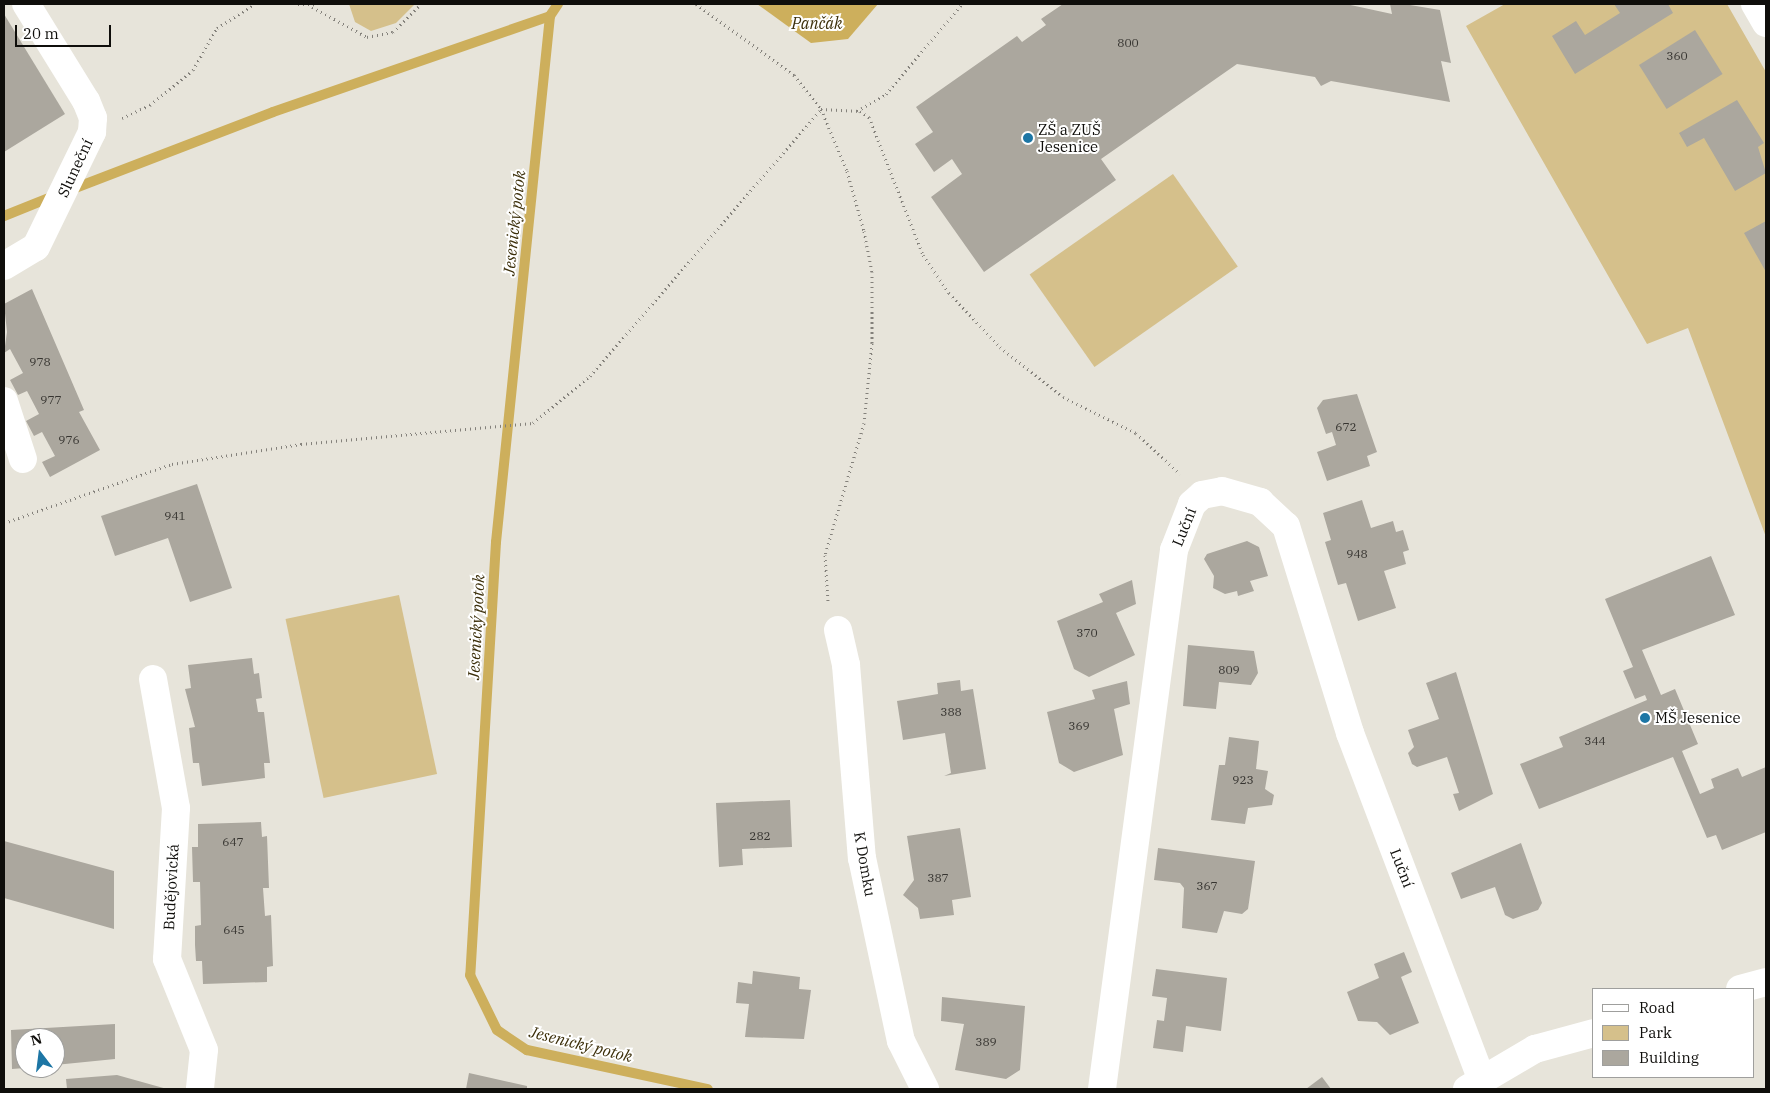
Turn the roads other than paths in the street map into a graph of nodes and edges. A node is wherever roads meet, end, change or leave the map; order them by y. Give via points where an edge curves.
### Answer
1 (26, 4) edge
2 (1755, 4) edge
3 (1766, 23) edge
4 (4, 266) edge
5 (4, 401) edge
6 (23, 459) dead end
7 (838, 630) road end
8 (153, 680) dead end
9 (1766, 982) edge
10 (1744, 988) edge
11 (1592, 1033) edge
12 (1474, 1084) edge
13 (200, 1089) edge
14 (925, 1089) edge
15 (1102, 1089) edge

1 - 4 street, Sluneční via 86,101 93,118 92,132 36,247
2 - 3 street
5 - 6 street
7 - 14 street, K Domku via 846,665 862,858 901,1041
8 - 13 street, Budějovická via 176,808 167,959 204,1050
9 - 10 street
11 - 12 street via 1535,1049
12 - 15 street, Luční via 1350,734 1286,526 1260,502 1238,494 1202,494 1192,504 1174,550

